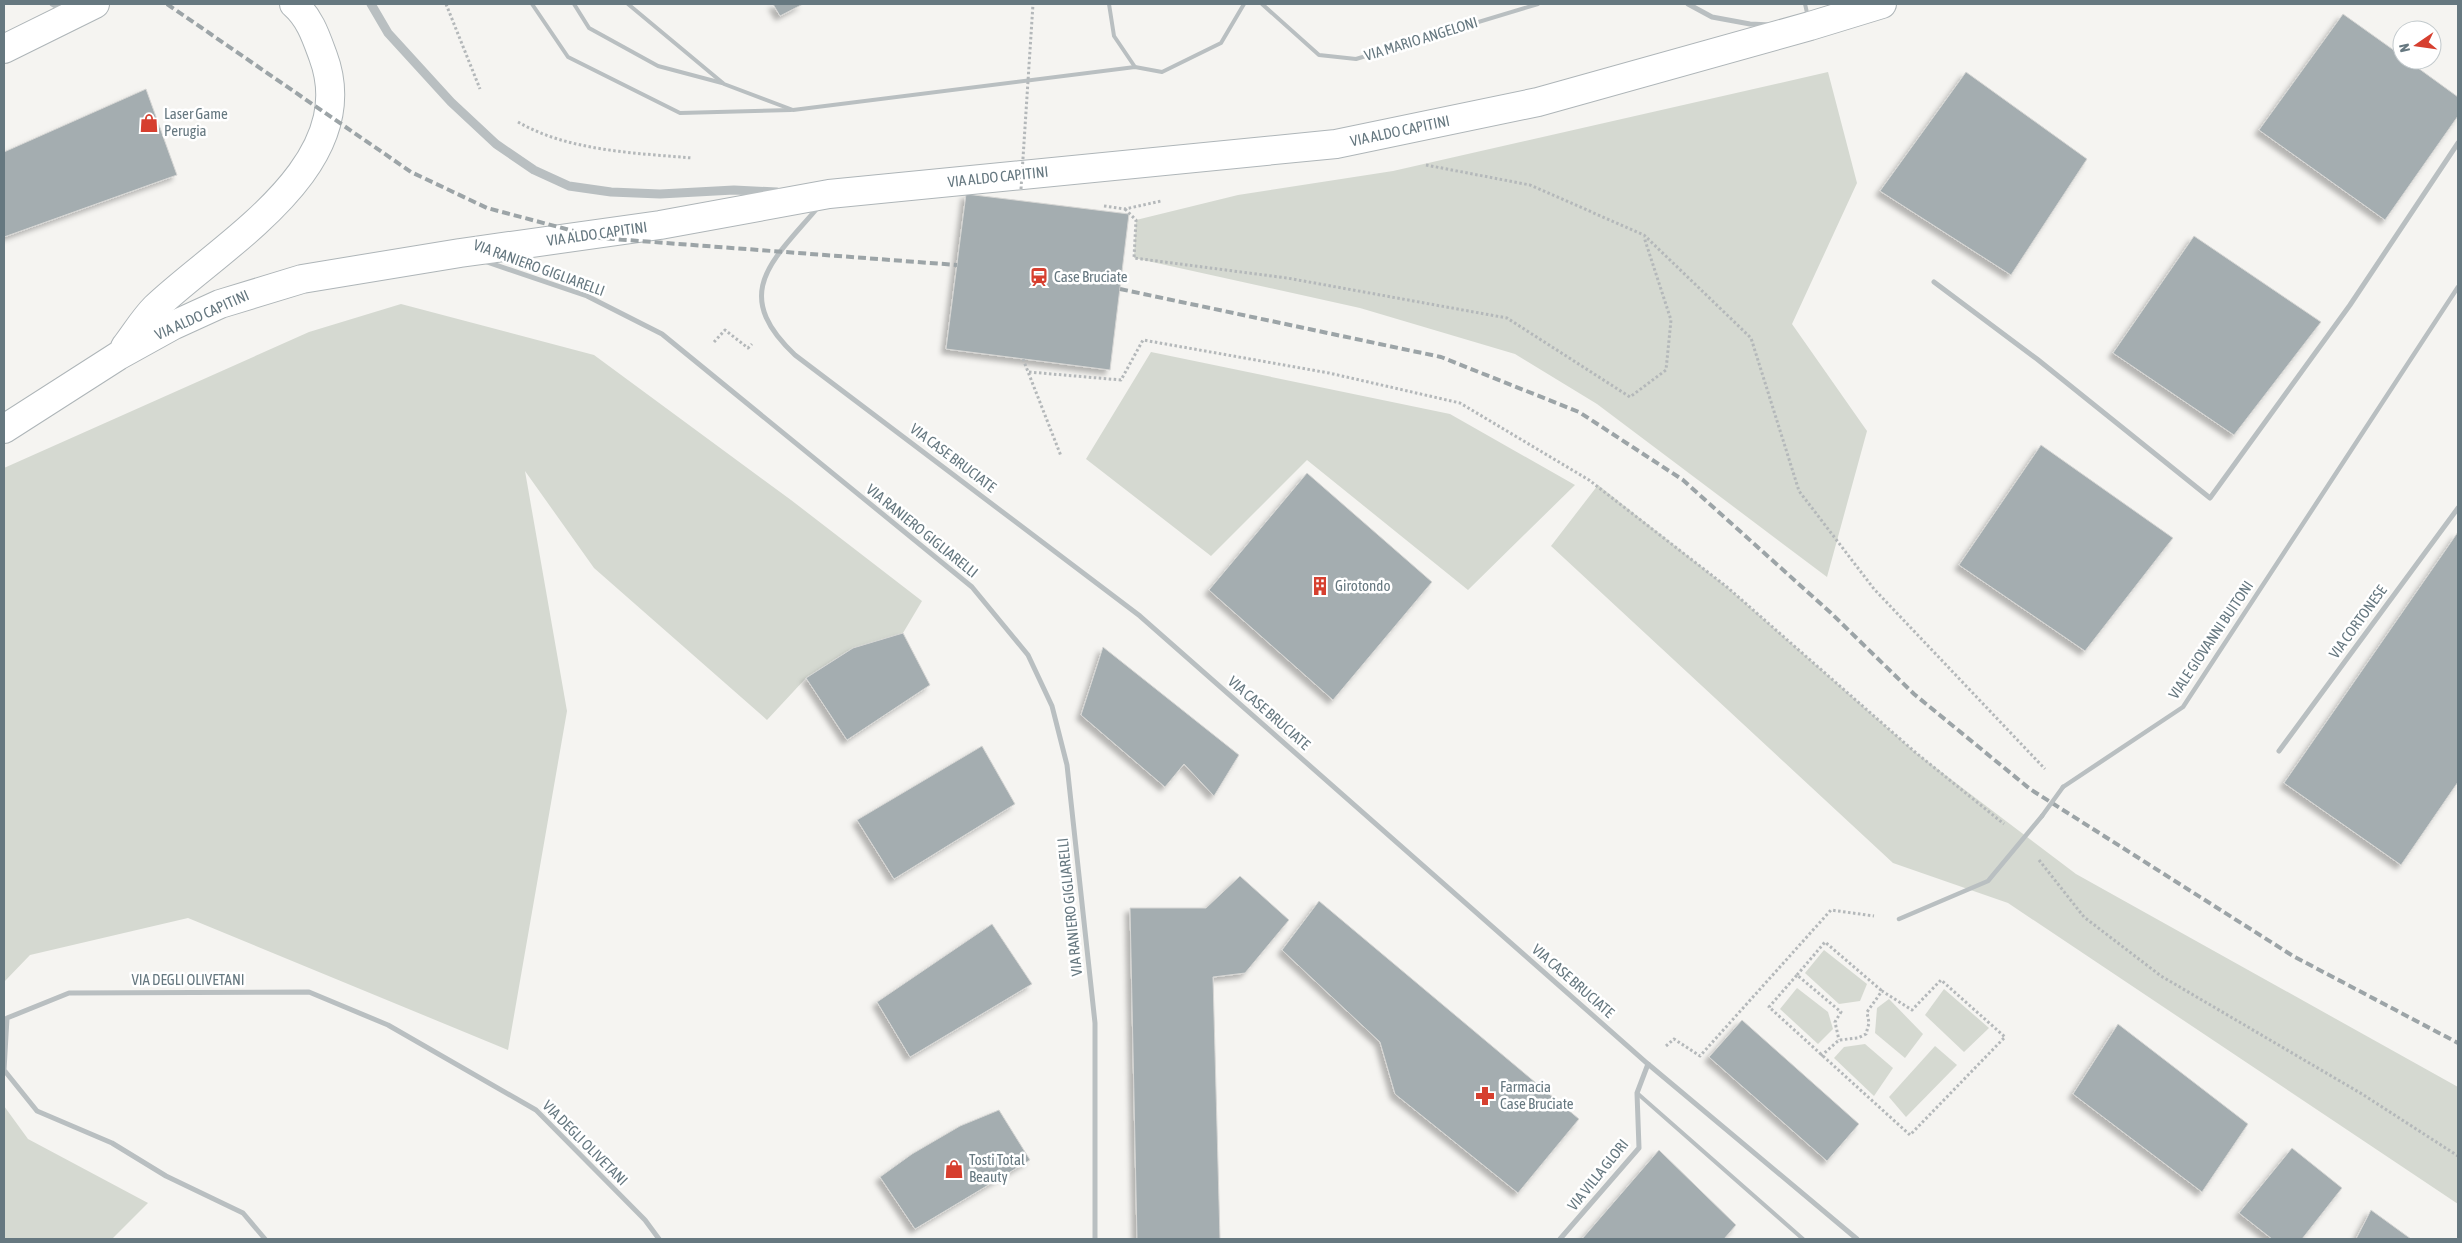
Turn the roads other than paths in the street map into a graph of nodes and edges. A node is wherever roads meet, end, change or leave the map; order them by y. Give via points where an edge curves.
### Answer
1 (294, 4) edge
2 (371, 4) edge
3 (532, 4) edge
4 (574, 4) edge
5 (628, 4) edge
6 (1109, 4) edge
7 (1244, 4) edge
8 (1262, 4) edge
9 (1538, 4) edge
10 (1688, 4) edge
11 (1882, 4) edge
12 (73, 8) edge
13 (1800, 18) edge
14 (1776, 25) dead end
15 (4, 50) edge
16 (1135, 67) junction
17 (724, 84) junction
18 (793, 110) junction
19 (2458, 143) edge
20 (829, 194) junction
21 (460, 253) junction
22 (1934, 282) dead end
23 (2458, 287) edge
24 (118, 356) junction
25 (4, 429) edge
26 (2458, 508) edge
27 (2279, 751) dead end
28 (1899, 919) road end
29 (1648, 1064) junction
30 (1637, 1093) junction
31 (265, 1239) edge
32 (660, 1239) edge
33 (1095, 1239) edge
34 (1560, 1239) edge
35 (1803, 1239) edge
36 (1857, 1239) edge

1 - 24 main road via 303,12 315,33 327,66 330,100 326,129 311,162 269,209 154,309
2 - 20 street via 388,33 404,51 496,144 534,170 569,186 660,194 734,190
3 - 18 lane via 568,57 680,113
4 - 17 lane via 589,28 658,66
5 - 17 lane
6 - 16 lane via 1114,36
7 - 16 lane via 1221,43 1162,72
8 - 9 lane, VIA MARIO ANGELONI via 1319,55 1356,59
10 - 14 street via 1712,17
11 - 13 main road, VIA ALDO CAPITINI
12 - 15 main road
13 - 20 main road, VIA ALDO CAPITINI via 1538,102 1336,144
16 - 18 lane
17 - 18 lane
19 - 22 street via 2350,305 2210,498 2037,359
20 - 21 main road, VIA ALDO CAPITINI via 660,226
20 - 29 street, VIA CASE BRUCIATE via 787,240 764,278 762,299 766,320 778,340 1140,616
21 - 24 main road, VIA ALDO CAPITINI via 311,277 260,290 174,325
21 - 33 street, VIA RANIERO GIGLIARELLI via 587,296 662,334 972,587 1028,655 1052,706 1067,765 1095,1023
23 - 28 street, VIALE GIOVANNI BUITONI, bridge via 2183,707 2063,787 1988,881
24 - 25 main road, VIA ALDO CAPITINI
26 - 27 street, VIA CORTONESE
29 - 30 street, VIA VILLA GLORI
29 - 36 street, VIA CASE BRUCIATE
30 - 34 street, VIA VILLA GLORI via 1639,1148
30 - 35 lane
31 - 32 street, VIA DEGLI OLIVETANI via 243,1212 166,1176 112,1142 37,1111 4,1070 7,1018 70,993 309,992 388,1025 536,1110

